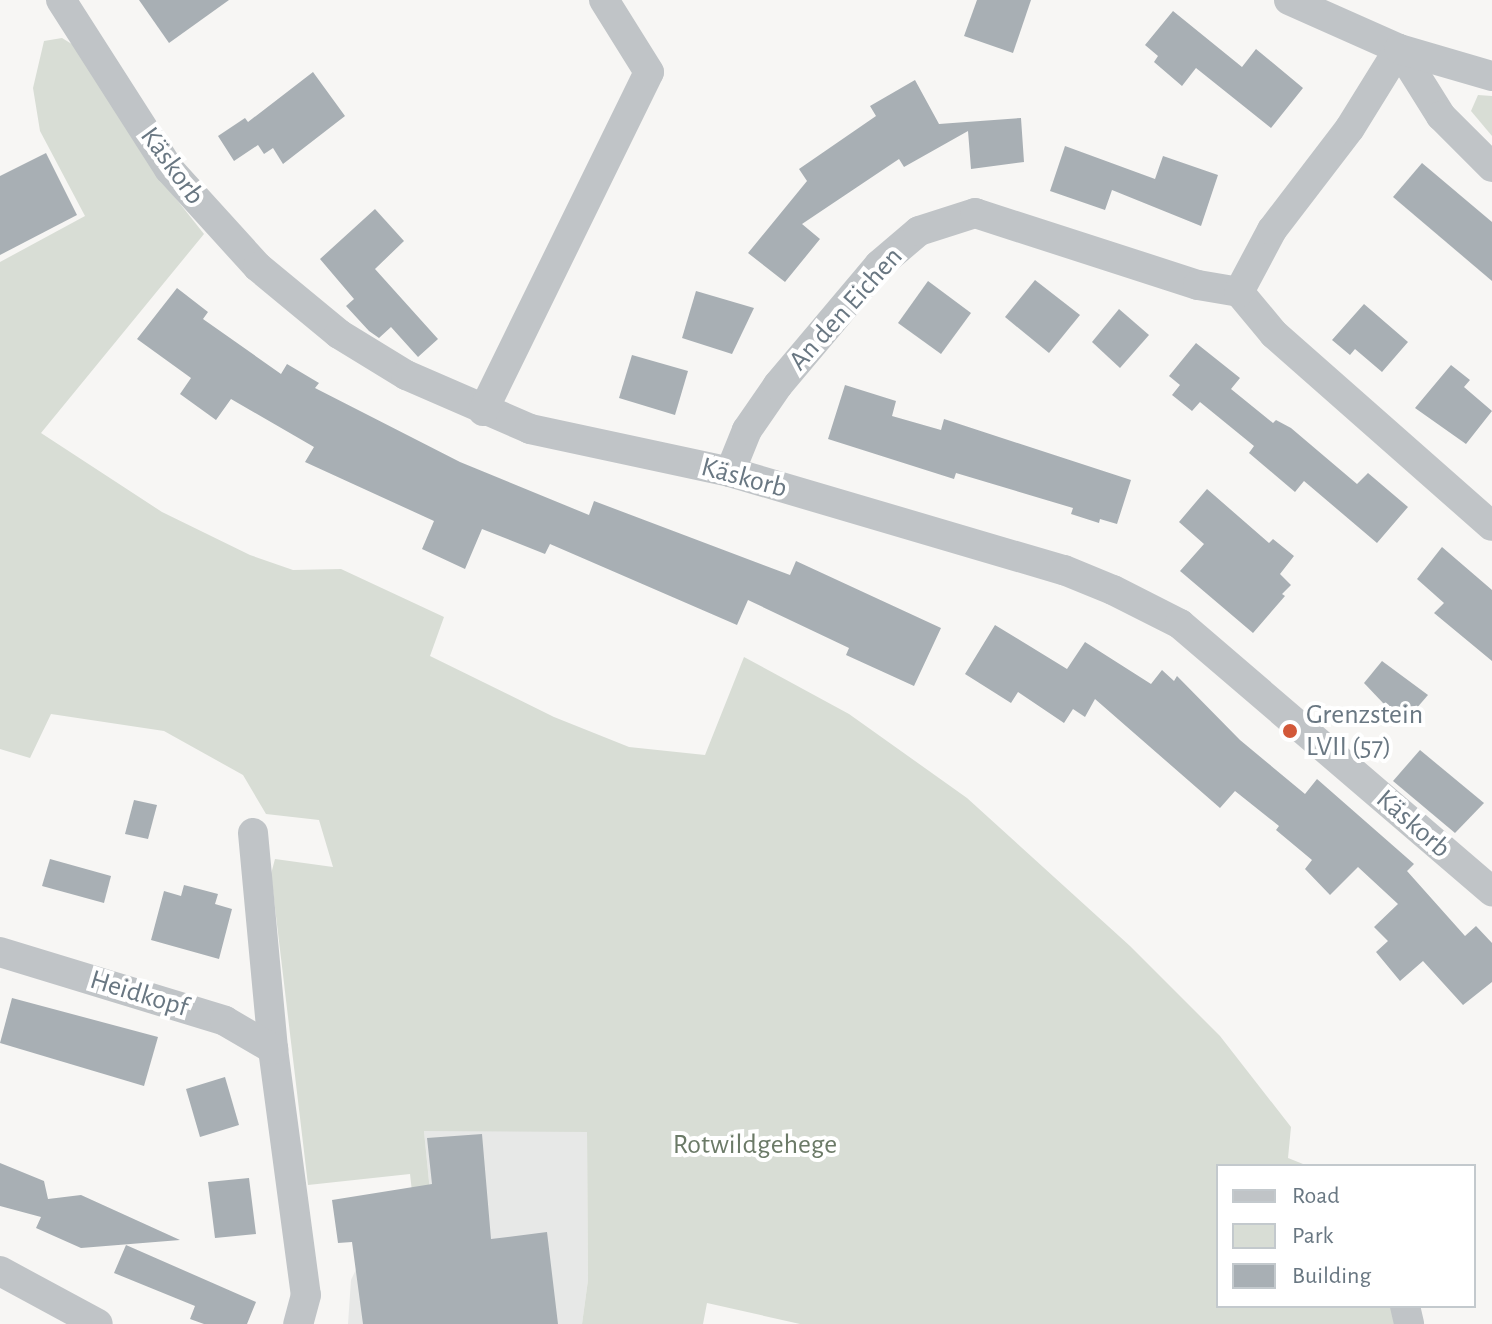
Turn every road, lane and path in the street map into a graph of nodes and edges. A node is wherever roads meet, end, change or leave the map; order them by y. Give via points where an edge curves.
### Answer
1 (61, 0) edge
2 (604, 0) edge
3 (1289, 0) edge
4 (1399, 49) junction
5 (1492, 76) edge
6 (1492, 167) edge
7 (1239, 292) junction
8 (483, 411) junction
9 (730, 472) junction
10 (1492, 526) edge
11 (253, 833) dead end
12 (1492, 891) edge
13 (0, 952) edge
14 (273, 1049) junction
15 (0, 1271) edge
16 (98, 1324) edge
17 (298, 1324) edge

1 - 8 street, Käskorb via 169,169 258,267 339,334
2 - 8 street via 649,72
3 - 4 street
4 - 5 street
4 - 6 street via 1441,116
4 - 7 street via 1350,128 1272,230
7 - 9 street, An den Eichen via 1198,285 975,213 919,231 879,265 778,385 747,430
7 - 10 street via 1274,334
8 - 9 street, Käskorb via 530,429
9 - 12 street, Käskorb via 1064,570 1180,624
11 - 14 street
13 - 14 street, Heidkopf via 225,1021
14 - 17 street via 306,1295
15 - 16 street

